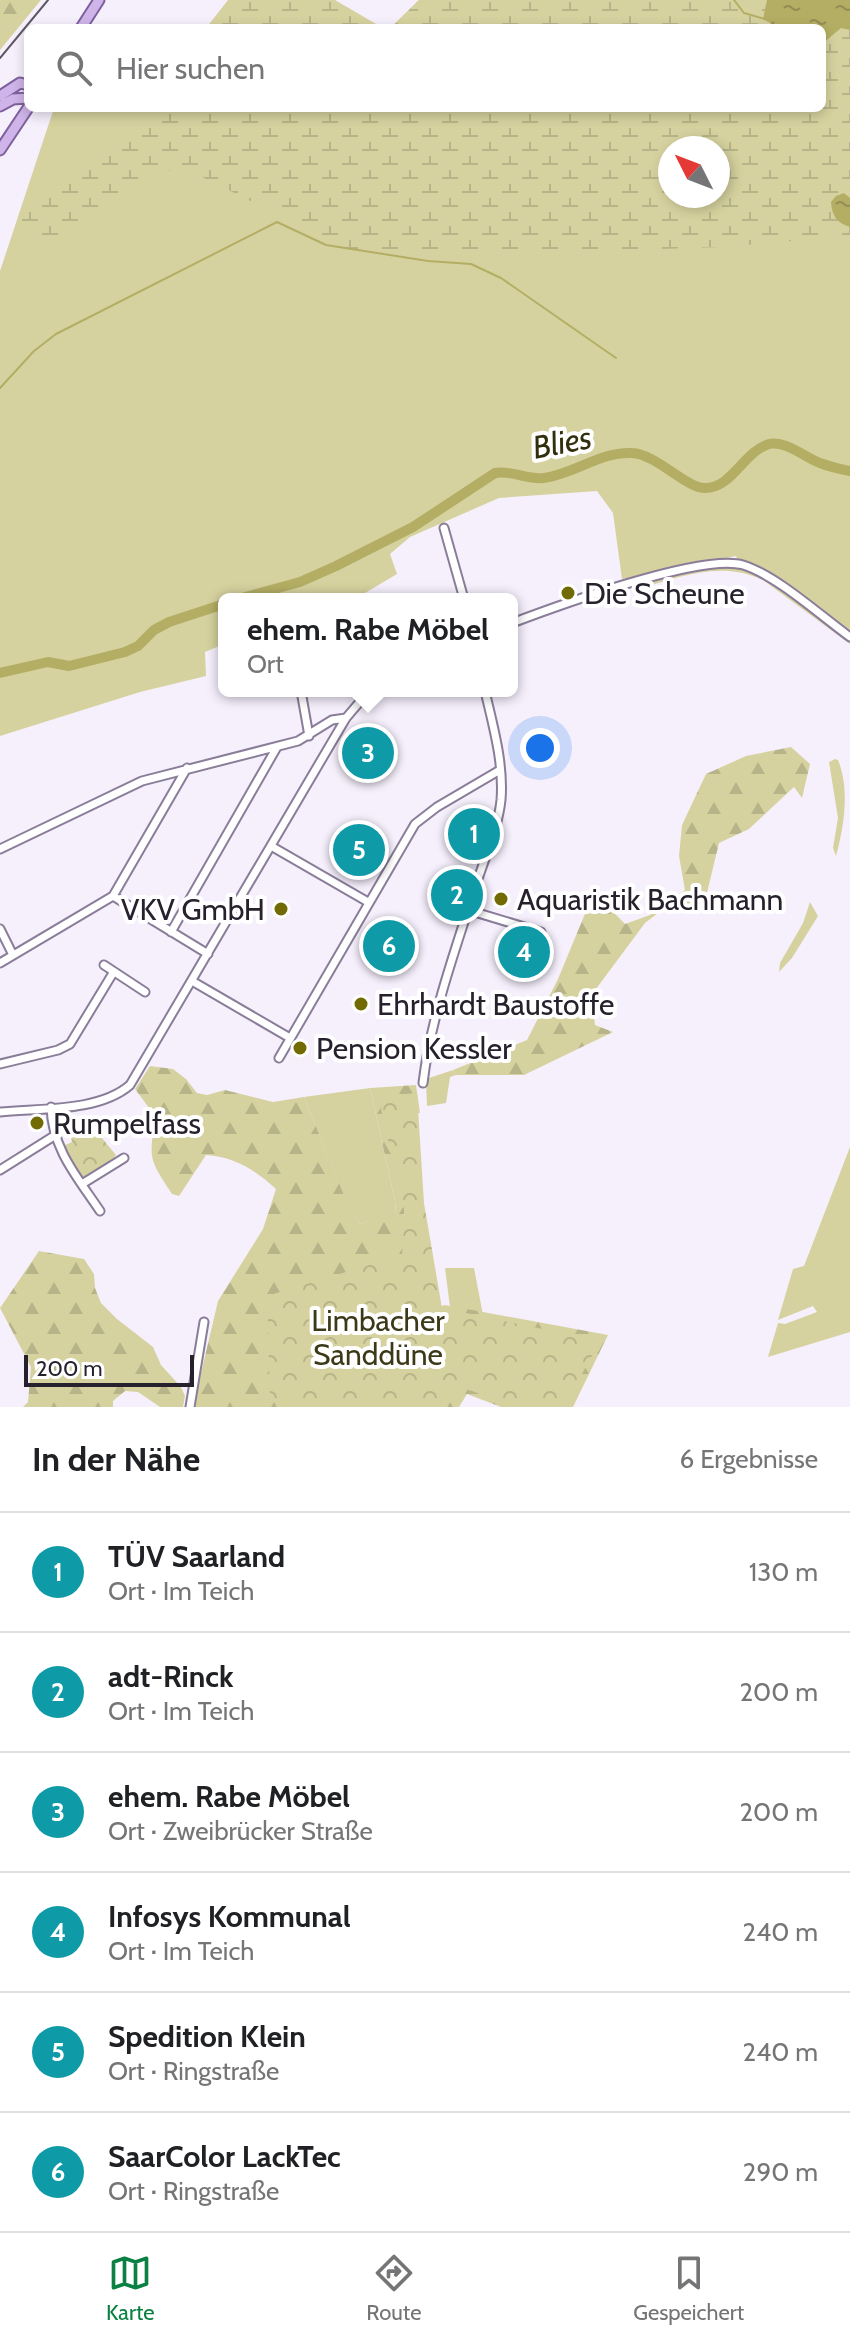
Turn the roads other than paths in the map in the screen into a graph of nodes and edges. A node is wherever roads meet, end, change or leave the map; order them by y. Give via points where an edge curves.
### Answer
1 (99, 0) edge
2 (84, 24) edge
3 (24, 83) edge
4 (24, 99) edge
5 (1, 102) edge
6 (25, 112) edge
7 (21, 119) junction
8 (0, 150) edge
9 (444, 528) dead end
10 (462, 593) edge
11 (518, 621) edge
12 (850, 637) edge
13 (302, 697) edge
14 (364, 697) edge
15 (486, 697) edge
16 (346, 718) junction
17 (309, 736) junction
18 (277, 747) junction
19 (187, 768) junction
20 (500, 770) junction
21 (271, 846) junction
22 (0, 849) edge
23 (113, 896) junction
24 (368, 902) junction
25 (468, 910) junction
26 (0, 929) edge
27 (171, 932) junction
28 (541, 932) dead end
29 (208, 954) junction
30 (13, 955) junction
31 (0, 963) edge
32 (104, 965) dead end
33 (113, 973) junction
34 (192, 981) junction
35 (145, 992) dead end
36 (290, 1038) junction
37 (279, 1058) dead end
38 (0, 1064) edge
39 (423, 1083) dead end
40 (51, 1107) junction
41 (0, 1112) edge
42 (54, 1136) junction
43 (124, 1158) dead end
44 (0, 1170) edge
45 (82, 1184) junction
46 (100, 1211) dead end
47 (204, 1322) dead end
48 (190, 1407) edge

1 - 2 main road
3 - 5 main road
4 - 5 main road
5 - 7 main road via 16,106
6 - 7 main road
7 - 8 main road
9 - 10 street
11 - 12 street via 632,584 723,563 742,565 770,579
13 - 17 street
14 - 16 street
15 - 20 street
16 - 17 street via 332,720
16 - 21 street
17 - 18 street
18 - 19 street
18 - 27 street
19 - 22 street via 142,781
19 - 23 street
20 - 24 street via 415,824
20 - 25 street via 498,816
21 - 24 street
21 - 29 street
23 - 27 street
23 - 30 street
24 - 36 street
25 - 28 street
25 - 39 street
26 - 30 street
27 - 29 street
29 - 34 street
30 - 31 street
32 - 33 street
33 - 35 street
33 - 38 street via 70,1044
34 - 36 street
34 - 40 street via 130,1085 101,1101
36 - 37 street
40 - 41 street
40 - 42 street
42 - 44 street
42 - 45 street
43 - 45 street
45 - 46 street
47 - 48 street

